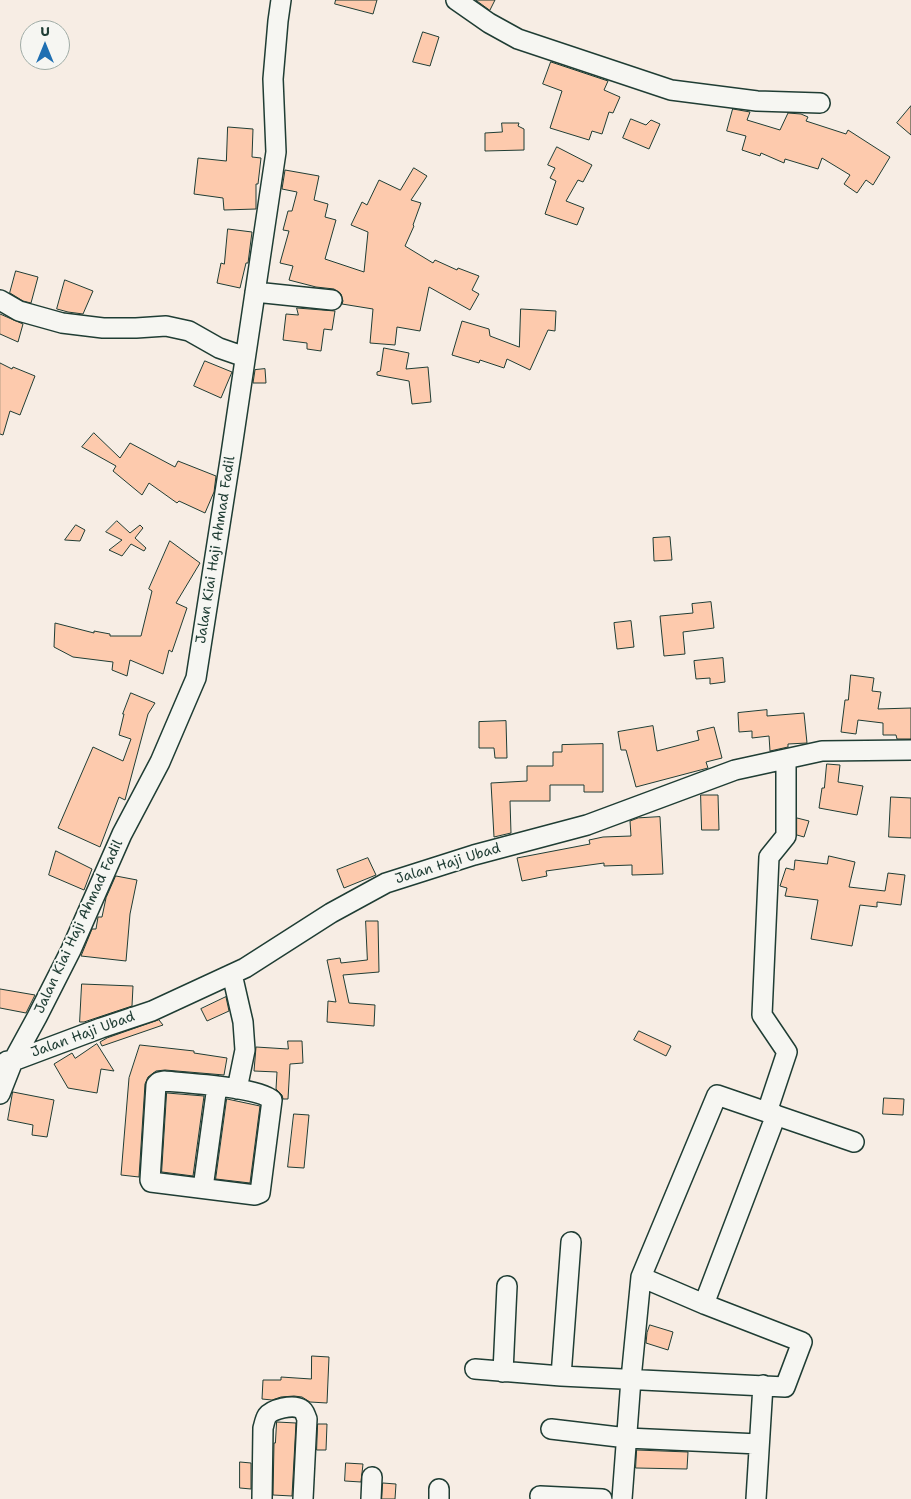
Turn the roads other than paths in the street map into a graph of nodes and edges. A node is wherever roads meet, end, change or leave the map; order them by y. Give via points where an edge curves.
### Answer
1 (281, 0) edge
2 (456, 0) edge
3 (820, 103) dead end
4 (255, 292) junction
5 (0, 300) edge
6 (332, 300) dead end
7 (246, 357) junction
8 (911, 750) edge
9 (786, 759) junction
10 (232, 974) junction
11 (6, 1060) edge
12 (217, 1086) junction
13 (237, 1089) junction
14 (0, 1094) edge
15 (771, 1114) junction
16 (854, 1142) dead end
17 (203, 1188) junction
18 (571, 1242) dead end
19 (641, 1277) junction
20 (507, 1286) dead end
21 (704, 1304) junction
22 (474, 1369) dead end
23 (503, 1372) junction
24 (560, 1376) junction
25 (630, 1379) junction
26 (762, 1385) junction
27 (551, 1429) dead end
28 (627, 1438) junction
29 (759, 1444) junction
30 (372, 1476) dead end
31 (540, 1496) dead end
32 (262, 1499) edge
33 (303, 1499) edge
34 (371, 1499) edge
35 (602, 1499) edge
36 (622, 1499) edge
37 (756, 1499) edge

1 - 4 street, Jalan Kiai Haji Ahmad Fadil via 273,79 276,152
2 - 3 street via 518,39 670,90 756,102
4 - 6 street
4 - 7 street, Jalan Kiai Haji Ahmad Fadil
5 - 7 street via 19,311 62,323 103,328 166,326 189,331 219,348
7 - 11 street, Jalan Kiai Haji Ahmad Fadil via 196,678 71,950
8 - 9 street, Jalan Haji Ubad via 822,751
9 - 10 street, Jalan Haji Ubad via 735,770 587,825 474,855 386,883
9 - 15 street via 786,836 770,857 762,1015 788,1052
10 - 11 street, Jalan Haji Ubad via 152,1011
10 - 13 street via 243,1022 245,1050
11 - 14 street, Jalan Kiai Haji Ahmad Fadil
12 - 13 street
12 - 17 street
12 - 17 street via 164,1081 156,1085 150,1180 153,1183
13 - 17 street via 272,1100 261,1191 255,1195
15 - 16 street
15 - 19 street via 717,1096
15 - 21 street
18 - 24 street
19 - 21 street
19 - 25 street
20 - 23 street
21 - 26 street via 802,1342 785,1386
22 - 23 street
23 - 24 street
24 - 25 street
25 - 26 street
25 - 28 street
26 - 29 street
27 - 28 street
28 - 29 street
28 - 36 street
29 - 37 street
30 - 34 street
31 - 35 street
32 - 33 street via 266,1417 273,1411 293,1407 300,1408 307,1419

